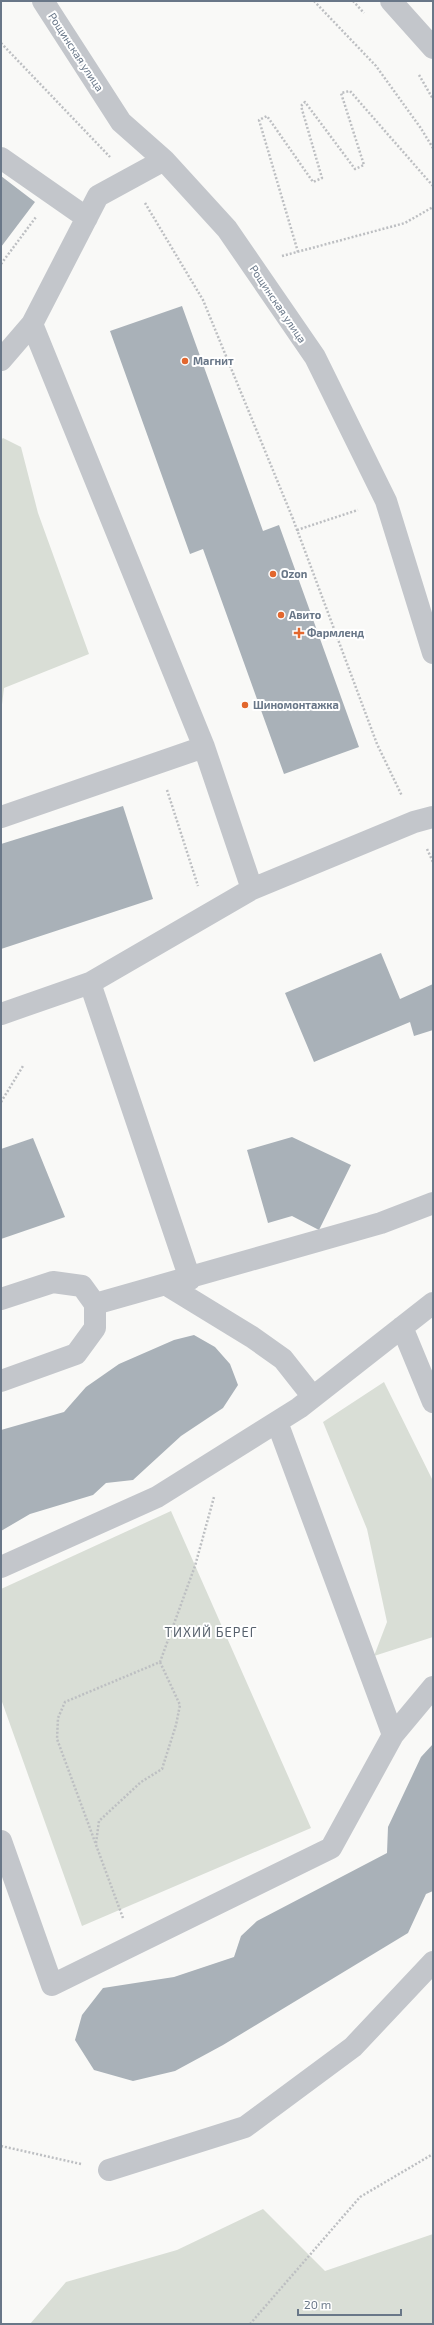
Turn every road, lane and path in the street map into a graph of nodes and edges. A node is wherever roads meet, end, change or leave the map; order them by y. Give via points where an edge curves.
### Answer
1 (43, 1) edge
2 (314, 1) edge
3 (391, 1) edge
4 (1, 43) edge
5 (433, 48) edge
6 (433, 148) edge
7 (1, 158) edge
8 (164, 160) junction
9 (130, 178) junction
10 (433, 186) edge
11 (54, 195) junction
12 (433, 207) edge
13 (87, 218) junction
14 (1, 264) edge
15 (32, 324) junction
16 (1, 360) edge
17 (386, 501) junction
18 (297, 530) junction
19 (433, 653) edge
20 (377, 744) dead end
21 (204, 747) junction
22 (166, 784) dead end
23 (1, 817) edge
24 (433, 817) edge
25 (252, 889) junction
26 (207, 915) junction
27 (90, 983) junction
28 (1, 1014) edge
29 (23, 1066) dead end
30 (1, 1102) edge
31 (433, 1203) edge
32 (190, 1279) junction
33 (167, 1285) junction
34 (1, 1299) edge
35 (433, 1303) edge
36 (95, 1304) junction
37 (402, 1327) junction
38 (1, 1381) edge
39 (313, 1397) junction
40 (433, 1402) edge
41 (277, 1422) junction
42 (226, 1454) junction
43 (1, 1567) edge
44 (160, 1662) junction
45 (433, 1688) edge
46 (393, 1735) junction
47 (1, 1841) edge
48 (95, 1844) junction
49 (120, 1910) dead end
50 (433, 1962) edge
51 (1, 2146) edge
52 (433, 2154) edge
53 (109, 2170) joint
54 (250, 2324) edge

1 - 8 street, Рощинская улица via 121,122
2 - 6 path via 376,66
3 - 5 street
4 - 9 path
7 - 11 street
8 - 9 street
8 - 17 street, Рощинская улица via 227,229 314,357
9 - 13 street via 98,196
9 - 18 path via 202,300
10 - 12 path via 350,91 341,93 364,166 356,169 305,102 301,106 322,178 313,182 267,116 259,120 298,252 405,224
11 - 13 street
11 - 14 path
13 - 15 street
15 - 16 street
15 - 21 street
17 - 18 path
17 - 19 street, Рощинская улица
18 - 20 path
21 - 23 street
21 - 25 street
22 - 26 path
24 - 25 street via 414,822
25 - 26 street
26 - 27 street
27 - 28 street
27 - 32 street
29 - 30 path
31 - 32 street via 381,1223
32 - 33 street
33 - 36 street
33 - 39 street via 283,1359
34 - 36 street via 53,1282 82,1286
35 - 37 street
36 - 38 street via 95,1328 76,1354
37 - 39 street
37 - 40 street
39 - 41 street
41 - 42 street
41 - 46 street
42 - 43 street via 157,1497
42 - 44 path via 195,1566
44 - 48 path via 180,1705 162,1769 141,1782 99,1821
44 - 48 path via 65,1702 58,1718 57,1738
45 - 46 street
46 - 47 street via 331,1848 52,1985
48 - 49 path
50 - 53 street via 353,2047 244,2127
51 - 53 path
52 - 54 path via 360,2197

